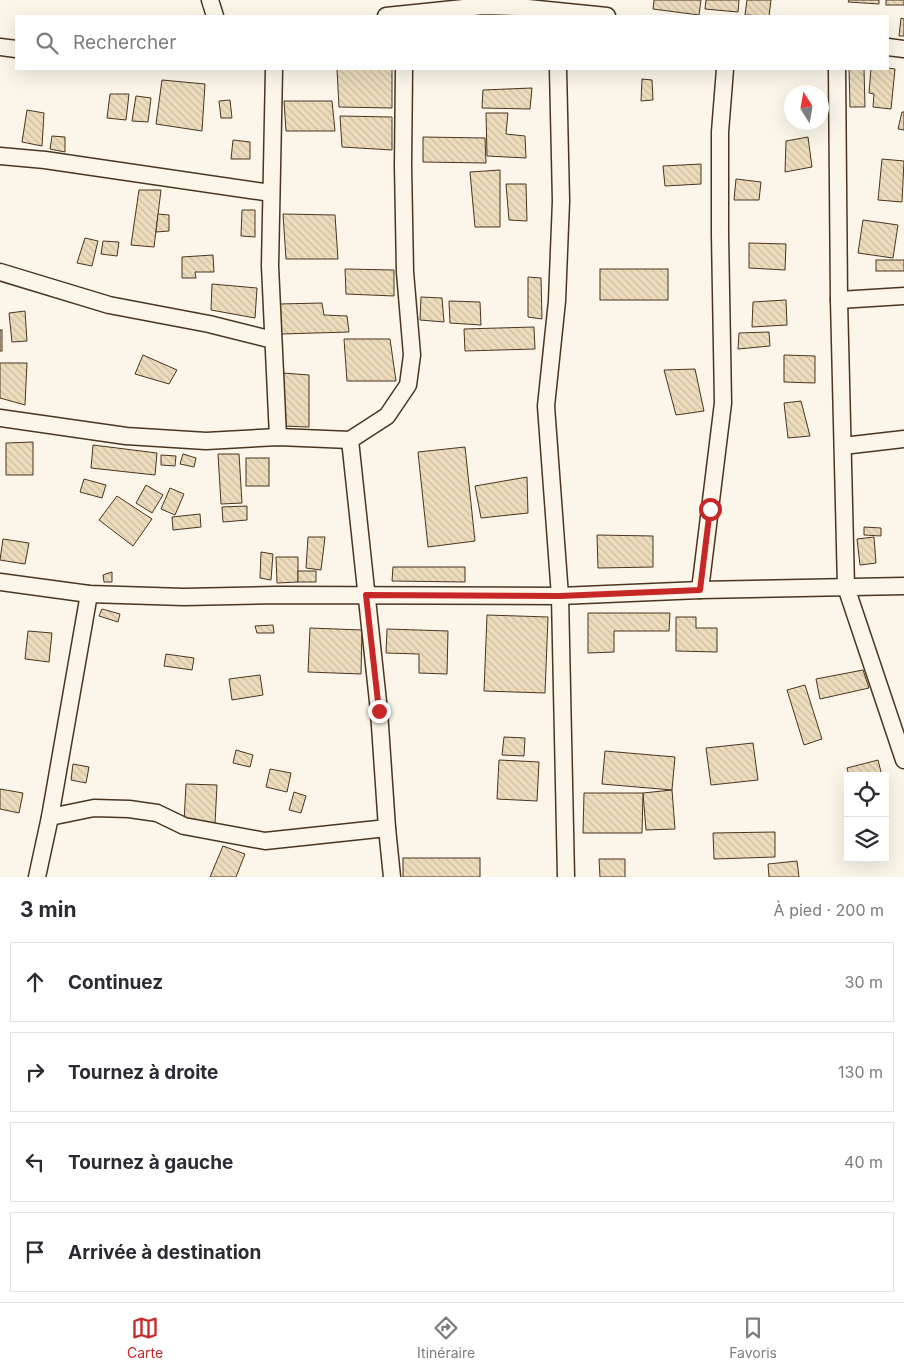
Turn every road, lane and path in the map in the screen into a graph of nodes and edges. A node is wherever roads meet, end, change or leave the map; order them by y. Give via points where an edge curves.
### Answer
1 (210, 0) edge
2 (557, 9) edge
3 (410, 10) edge
4 (215, 15) edge
5 (390, 15) edge
6 (600, 15) edge
7 (0, 47) edge
8 (889, 47) edge
9 (15, 49) edge
10 (904, 49) edge
11 (274, 70) edge
12 (404, 70) edge
13 (558, 70) edge
14 (725, 70) edge
15 (837, 70) edge
16 (0, 156) edge
17 (271, 193) junction
18 (0, 272) edge
19 (904, 296) edge
20 (839, 300) junction
21 (273, 340) junction
22 (0, 418) edge
23 (278, 437) junction
24 (904, 439) edge
25 (350, 440) junction
26 (843, 446) junction
27 (0, 582) edge
28 (846, 586) junction
29 (904, 586) edge
30 (700, 590) junction
31 (89, 594) junction
32 (366, 595) junction
33 (560, 596) junction
34 (901, 740) edge
35 (904, 760) edge
36 (50, 817) junction
37 (387, 828) junction
38 (37, 877) edge
39 (392, 877) edge
40 (566, 877) edge

1 - 4 street
2 - 3 street via 483,6
2 - 6 street
3 - 5 street
7 - 9 street
8 - 10 street
11 - 17 street
12 - 25 street via 405,272 412,355 408,385 387,416
13 - 33 street via 561,200 557,301 546,406
14 - 30 street via 720,141 723,403
15 - 20 street
16 - 17 street
17 - 21 street
18 - 21 street via 109,305
19 - 20 street
20 - 26 street
21 - 23 street
22 - 23 street via 126,436 206,440
23 - 25 street
24 - 26 street
25 - 32 street
26 - 28 street
27 - 31 street
28 - 29 street
28 - 30 street
28 - 34 street
30 - 33 street
31 - 32 street via 184,597
31 - 36 street
32 - 33 street
32 - 37 street via 379,711
33 - 40 street
34 - 35 street
36 - 37 street via 94,808 129,809 157,813 184,826 265,840
36 - 38 street
37 - 39 street

